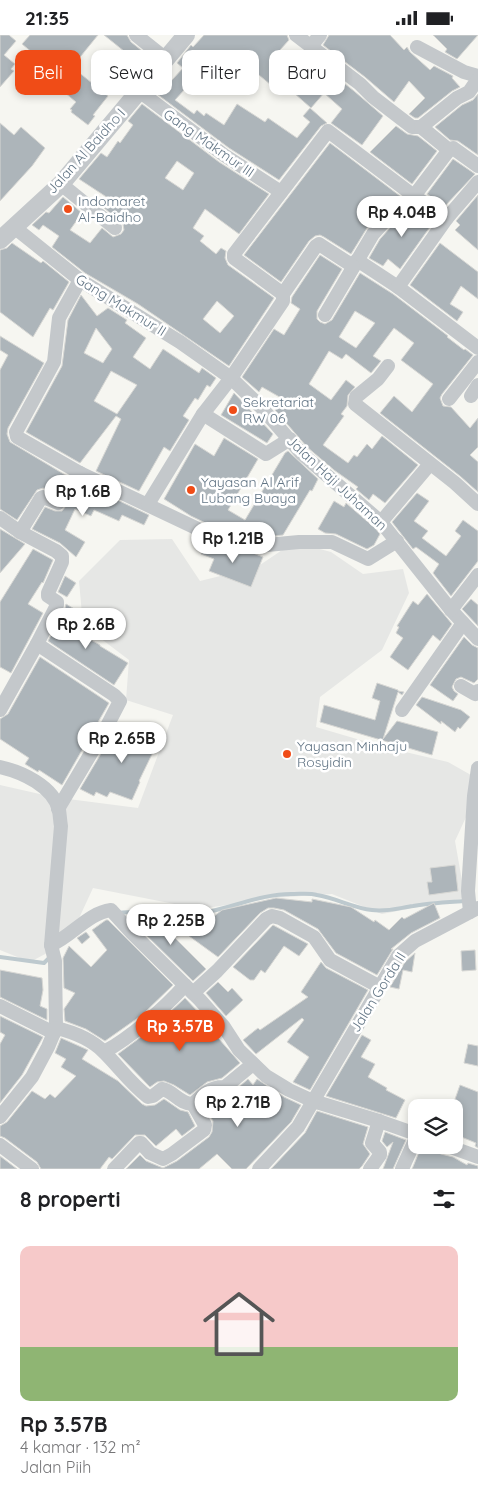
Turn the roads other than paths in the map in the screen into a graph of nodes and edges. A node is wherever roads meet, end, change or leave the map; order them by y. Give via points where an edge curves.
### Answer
1 (136, 35) edge
2 (186, 35) edge
3 (296, 35) edge
4 (320, 35) edge
5 (311, 46) junction
6 (417, 47) dead end
7 (155, 50) edge
8 (172, 52) edge
9 (478, 78) edge
10 (136, 95) edge
11 (144, 95) edge
12 (421, 127) junction
13 (449, 150) junction
14 (478, 166) edge
15 (478, 182) edge
16 (61, 184) junction
17 (281, 192) junction
18 (414, 195) junction
19 (447, 218) junction
20 (14, 227) junction
21 (115, 228) dead end
22 (0, 240) edge
23 (355, 263) junction
24 (80, 280) junction
25 (398, 287) junction
26 (283, 294) junction
27 (325, 315) dead end
28 (478, 348) edge
29 (478, 362) edge
30 (388, 366) dead end
31 (231, 378) junction
32 (449, 399) dead end
33 (202, 414) junction
34 (290, 439) junction
35 (430, 465) junction
36 (80, 473) junction
37 (148, 504) junction
38 (478, 504) edge
39 (0, 518) edge
40 (381, 522) junction
41 (20, 532) junction
42 (397, 541) junction
43 (478, 575) edge
44 (451, 610) junction
45 (463, 623) junction
46 (478, 639) edge
47 (37, 644) junction
48 (461, 686) dead end
49 (478, 691) edge
50 (0, 710) edge
51 (402, 710) dead end
52 (0, 767) edge
53 (478, 767) edge
54 (58, 809) junction
55 (471, 904) edge
56 (53, 951) junction
57 (380, 987) junction
58 (189, 989) junction
59 (0, 1006) edge
60 (55, 1030) junction
61 (104, 1052) junction
62 (253, 1063) junction
63 (313, 1101) junction
64 (193, 1104) junction
65 (0, 1117) edge
66 (379, 1121) junction
67 (408, 1131) edge
68 (0, 1145) edge
69 (463, 1152) edge
70 (409, 1154) edge
71 (478, 1157) edge
72 (32, 1169) edge
73 (114, 1169) edge
74 (259, 1169) edge
75 (370, 1169) edge
76 (402, 1169) edge

1 - 7 street
2 - 8 street, Jalan Al Baidho I
3 - 5 street
4 - 5 street
5 - 12 street via 412,127
6 - 9 street
9 - 12 street via 469,92
10 - 16 street, Jalan Al Baidho I
11 - 17 street, Gang Makmur III via 224,155
12 - 13 street
13 - 14 street via 453,148
13 - 18 street
15 - 19 street
16 - 20 street, Jalan Al Baidho I
16 - 21 street
17 - 18 street via 328,131
17 - 26 street via 233,256
18 - 19 street
18 - 23 street via 373,234
19 - 25 street
20 - 22 street, Jalan Al Baidho I
20 - 24 street, Gang Makmur II
23 - 25 street
23 - 26 street via 317,245
23 - 27 street
24 - 31 street, Gang Makmur II
24 - 36 street via 59,318 54,362 16,434
25 - 28 street
26 - 31 street via 283,301
29 - 32 street
30 - 35 street via 356,397 355,405
31 - 33 street
31 - 34 street, Jalan Haji Juhaman
33 - 34 street via 266,454
33 - 37 street
34 - 40 street, Jalan Haji Juhaman via 301,453
35 - 38 street
35 - 40 street
36 - 37 street
36 - 41 street via 58,503 40,498
37 - 42 street via 215,537 238,544 332,543 369,559
39 - 41 street
40 - 42 street, Jalan Haji Juhaman
41 - 47 street via 62,556 48,593 57,605
42 - 44 street, Jalan Haji Juhaman
43 - 44 street
44 - 45 street, Jalan Haji Juhaman
45 - 46 street, Jalan Haji Juhaman
45 - 51 street
47 - 50 street
47 - 54 street via 120,701
48 - 49 street via 475,694
52 - 54 street via 39,784 50,794
53 - 55 street via 474,795
54 - 56 street via 60,826
55 - 57 street, Jalan Gorda II via 408,945
56 - 58 street via 59,941 105,911 114,914
56 - 60 street
57 - 58 street via 330,960 314,937 272,916 217,971
57 - 63 street, Jalan Gorda II
58 - 61 street via 174,997
58 - 62 street
59 - 60 street
60 - 61 street via 81,1036
60 - 65 street via 32,1077
61 - 64 street via 148,1097 167,1089 183,1102
62 - 63 street via 266,1076
62 - 64 street via 225,1087 218,1086 202,1094
63 - 66 street
63 - 74 street, Jalan Gorda II via 298,1127
64 - 73 street via 205,1125 204,1130 163,1159 139,1143
66 - 67 street
66 - 75 street via 372,1143 380,1155
68 - 72 street
69 - 71 street
70 - 76 street

